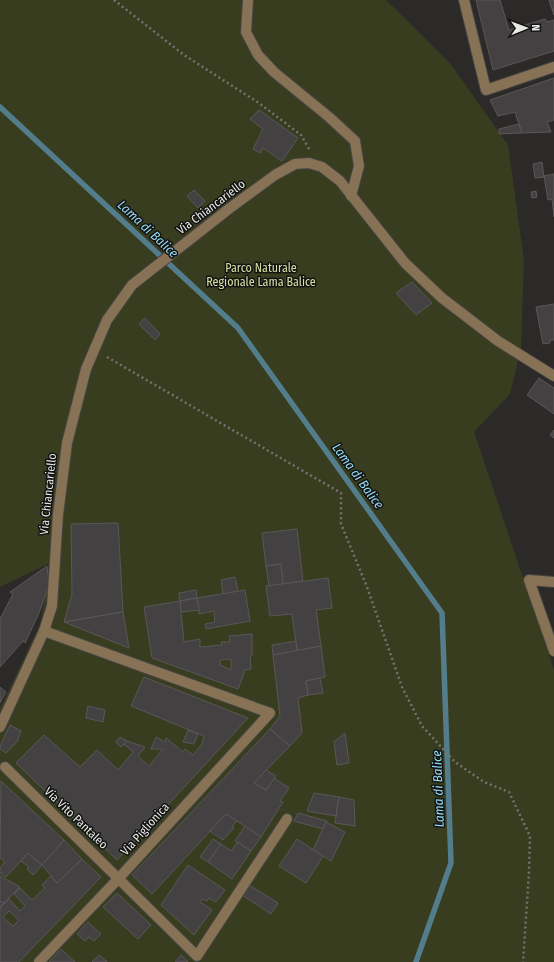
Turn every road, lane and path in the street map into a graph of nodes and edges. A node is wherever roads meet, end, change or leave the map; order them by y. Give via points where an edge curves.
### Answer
1 (114, 0) edge
2 (248, 0) edge
3 (464, 0) edge
4 (554, 67) edge
5 (309, 163) junction
6 (351, 196) junction
7 (94, 349) junction
8 (554, 376) edge
9 (554, 582) edge
10 (44, 631) junction
11 (554, 651) edge
12 (0, 727) edge
13 (5, 767) dead end
14 (287, 819) dead end
15 (119, 878) junction
16 (39, 962) edge
17 (523, 962) edge

1 - 5 path via 184,55 259,103 301,135 310,150
2 - 6 street via 246,32 258,55 274,72 355,140 359,166
3 - 4 street via 486,90
5 - 6 street via 322,167 340,181
5 - 7 street, Via Chiancariello via 294,164 275,175 132,285 106,320
6 - 8 street via 405,263 442,298 498,341
7 - 10 street, Via Chiancariello via 86,369 67,442 58,515 52,606
7 - 17 path via 341,493 341,524 367,586 402,688 422,726 454,762 484,782 509,792 530,836
9 - 11 street via 529,580
10 - 12 street, Via Chiancariello
10 - 15 street, Via Piglionica via 270,713
13 - 15 street, Via Vito Pantaleo
14 - 15 street, Via Vito Pantaleo via 197,956
15 - 16 street, Via Piglionica

